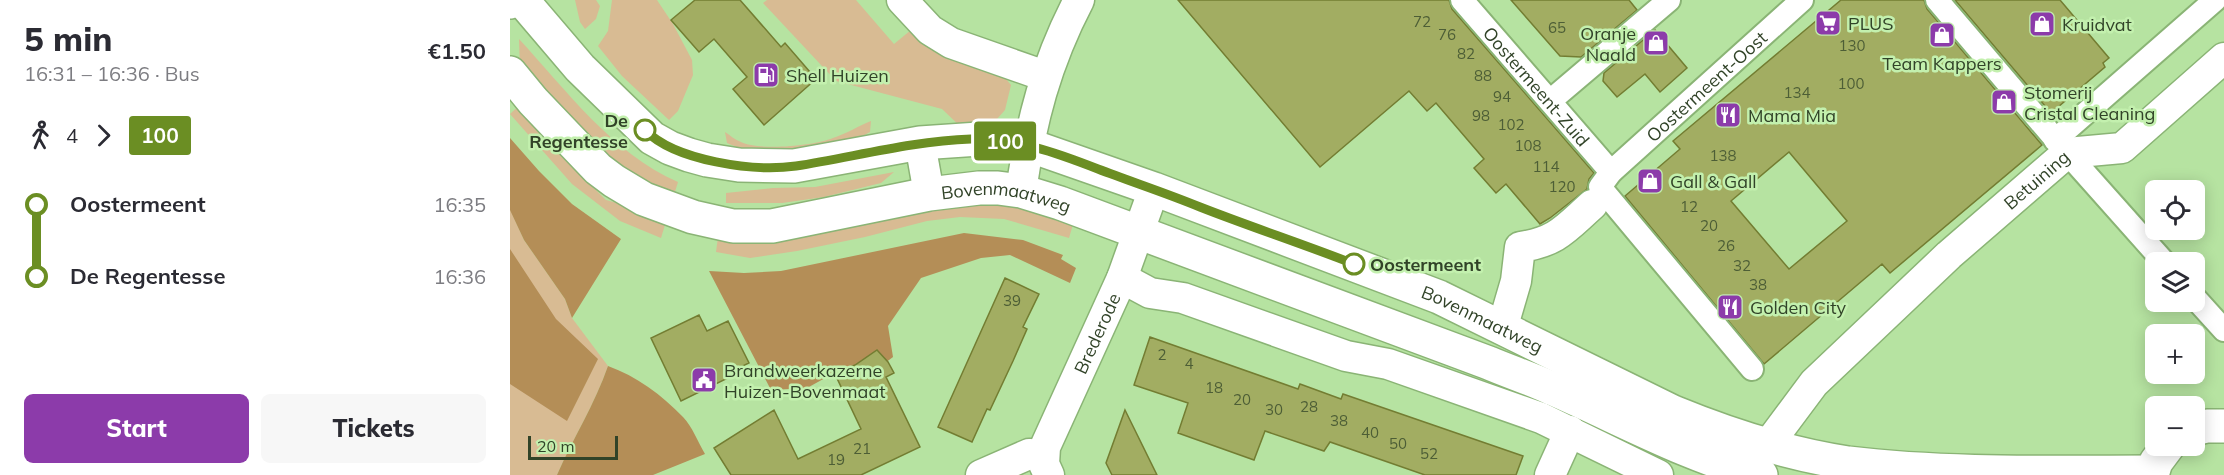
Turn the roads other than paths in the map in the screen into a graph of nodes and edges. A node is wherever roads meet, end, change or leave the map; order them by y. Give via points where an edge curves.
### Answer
1 (522, 0) edge
2 (902, 0) edge
3 (1080, 0) edge
4 (1462, 0) edge
5 (1669, 0) edge
6 (1802, 0) edge
7 (1937, 0) edge
8 (2215, 0) edge
9 (2224, 58) edge
10 (510, 73) edge
11 (1046, 76) junction
12 (1550, 101) junction
13 (920, 143) junction
14 (1028, 145) junction
15 (2061, 146) junction
16 (1601, 188) junction
17 (1154, 189) junction
18 (1021, 191) junction
19 (929, 194) junction
20 (1138, 234) junction
21 (2155, 252) edge
22 (1122, 278) junction
23 (2205, 309) edge
24 (1502, 329) junction
25 (2224, 330) edge
26 (1752, 369) dead end
27 (2205, 426) edge
28 (2224, 426) edge
29 (1570, 431) junction
30 (1764, 460) edge
31 (2157, 464) edge
32 (1046, 465) edge
33 (981, 475) edge
34 (1550, 475) edge
35 (1658, 475) edge

1 - 13 street, Bovenmaatweg via 580,68 652,138 689,155 739,165 794,166
2 - 11 street via 930,30 951,43
3 - 11 street
4 - 12 street, Oostermeent-Zuid
5 - 12 street
6 - 16 street, Oostermeent-Oost
7 - 15 street
8 - 15 street
9 - 15 street, Betuining via 2122,148
10 - 19 street, Bovenmaatweg via 598,169 637,195 693,218 733,226 772,226
11 - 14 street
12 - 16 street, Oostermeent-Zuid
13 - 14 street, Bovenmaatweg via 979,139
13 - 19 street
14 - 17 street, Bovenmaatweg
14 - 18 street
15 - 21 street
15 - 30 street, Betuining via 1814,383
16 - 24 street, Oostermeent-Oost via 1554,238 1520,247 1516,281
16 - 26 street, Oostermeent-Zuid
17 - 20 street, Brederode
17 - 24 street, Bovenmaatweg via 1439,297
18 - 19 street, Bovenmaatweg via 956,189
18 - 20 street, Bovenmaatweg
20 - 22 street, Brederode
20 - 30 street, Bovenmaatweg via 1488,363 1712,461
22 - 29 street via 1150,293 1183,298 1346,356 1388,364
22 - 32 street, Brederode via 1045,447
23 - 25 street
24 - 30 street, Bovenmaatweg via 1707,426
27 - 28 street
29 - 34 street
29 - 35 street
30 - 31 street, Bovenmaatweg via 1846,462 1954,473
32 - 33 street via 1029,454

